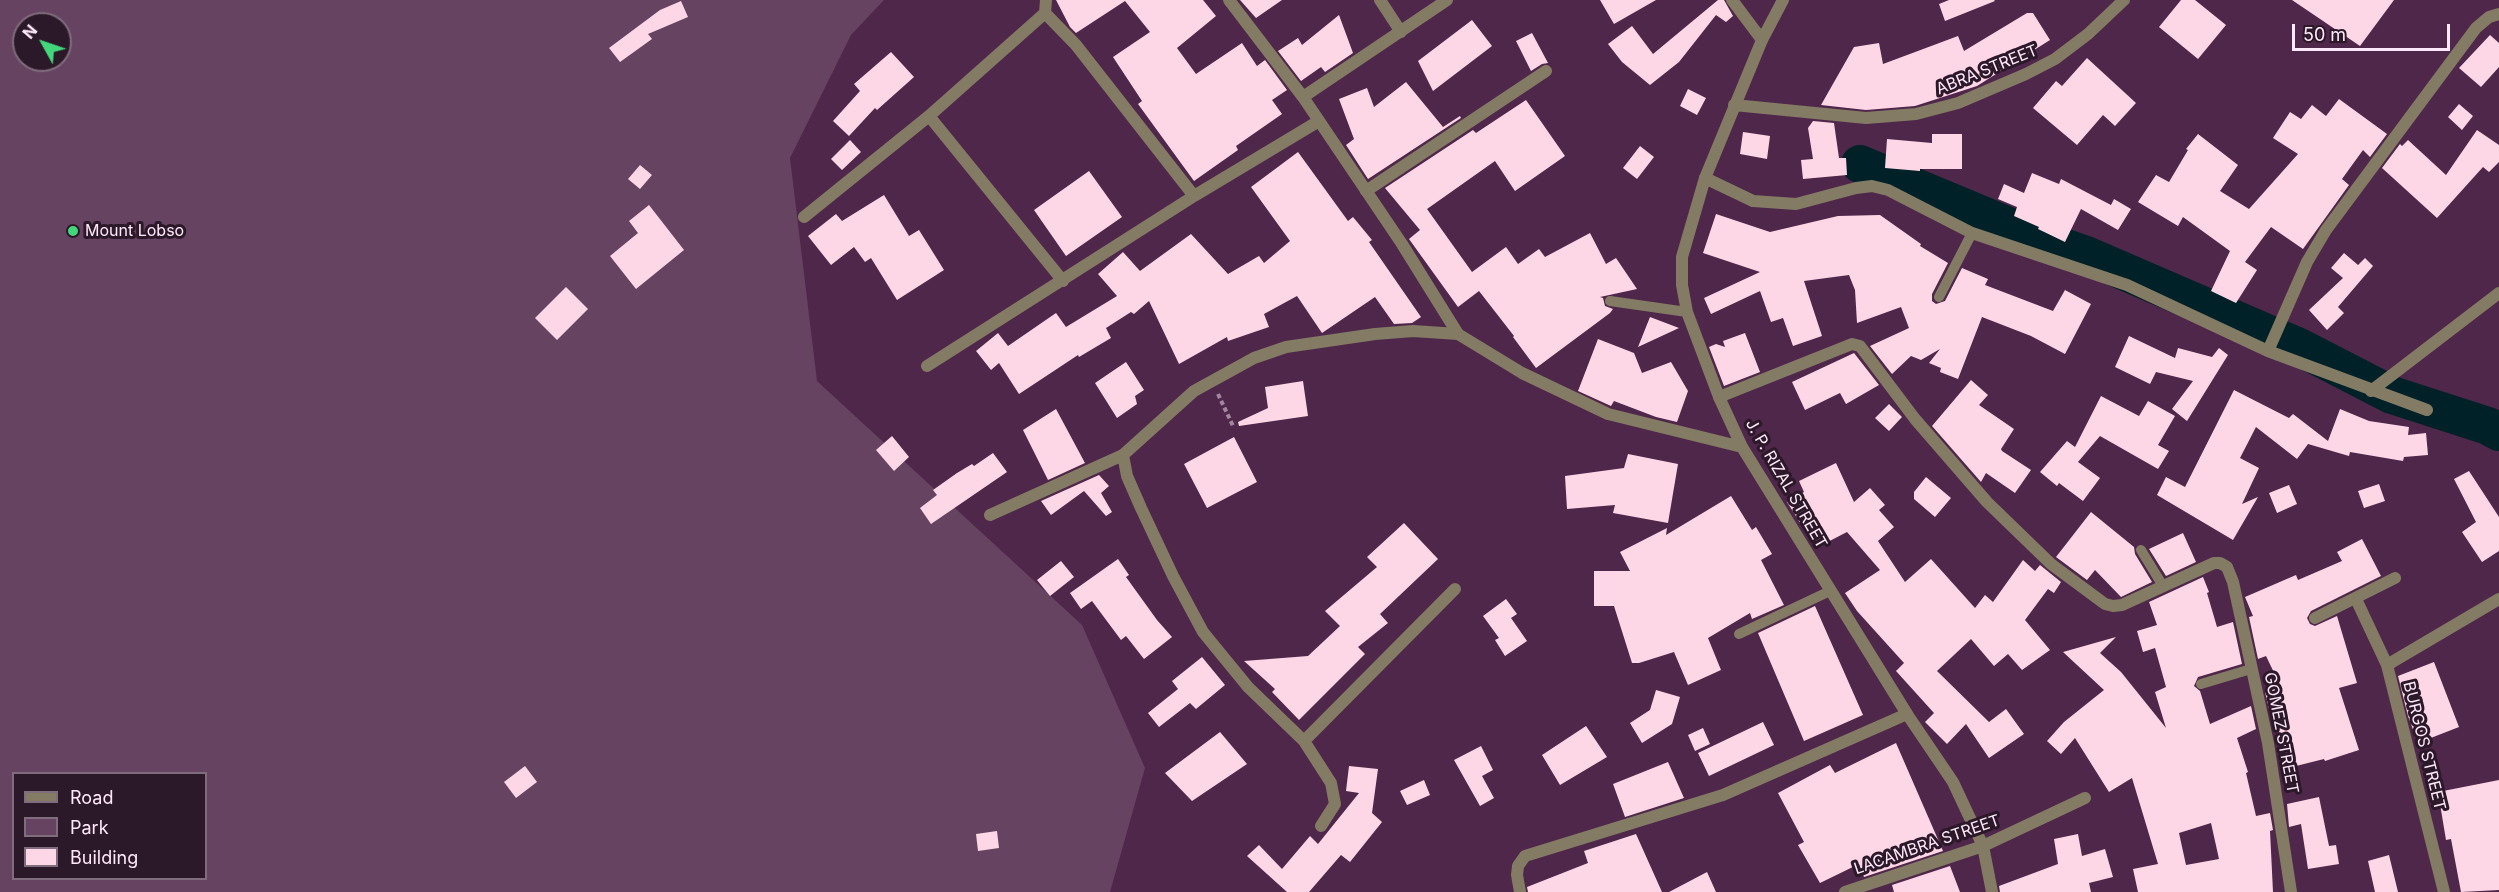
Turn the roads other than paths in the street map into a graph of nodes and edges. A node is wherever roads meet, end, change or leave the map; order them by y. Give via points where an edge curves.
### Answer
1 (1046, 0) edge
2 (1229, 0) edge
3 (1380, 0) edge
4 (1447, 0) edge
5 (1732, 0) edge
6 (1783, 0) edge
7 (2122, 1) edge
8 (1045, 13) junction
9 (2499, 14) edge
10 (1401, 32) junction
11 (1762, 40) junction
12 (1546, 70) dead end
13 (1303, 97) junction
14 (1734, 105) junction
15 (929, 116) junction
16 (1319, 121) junction
17 (1705, 178) junction
18 (1366, 191) junction
19 (1194, 196) junction
20 (804, 217) dead end
21 (1972, 233) junction
22 (1063, 280) junction
23 (2499, 292) edge
24 (1939, 297) dead end
25 (1610, 301) dead end
26 (1687, 312) junction
27 (1458, 334) junction
28 (2270, 347) junction
29 (927, 366) dead end
30 (2371, 391) junction
31 (1719, 397) junction
32 (2427, 410) dead end
33 (1742, 447) junction
34 (1123, 455) junction
35 (990, 515) dead end
36 (2141, 550) dead end
37 (2395, 578) dead end
38 (2163, 586) junction
39 (1455, 589) dead end
40 (1830, 591) junction
41 (2356, 599) junction
42 (2499, 599) edge
43 (2316, 618) dead end
44 (1739, 634) dead end
45 (2386, 665) junction
46 (2252, 669) junction
47 (2201, 684) dead end
48 (1907, 714) junction
49 (1304, 741) junction
50 (2085, 798) dead end
51 (1321, 826) dead end
52 (1983, 846) junction
53 (1520, 892) edge
54 (1845, 892) edge
55 (1992, 892) edge
56 (2291, 892) edge
57 (2444, 892) edge

1 - 8 street
2 - 13 street
3 - 10 street
4 - 10 street
5 - 11 street
6 - 11 street, J. P. RIZAL STREET
7 - 14 street, ABRA STREET via 2055,59 1958,103 1916,114 1866,118
8 - 15 street
8 - 19 street via 1076,45
9 - 28 street via 2476,28 2326,230 2315,246
10 - 13 street
11 - 14 street, J. P. RIZAL STREET
12 - 18 street
13 - 16 street
14 - 17 street, J. P. RIZAL STREET
15 - 20 street
15 - 22 street
16 - 18 street
16 - 19 street
17 - 21 street via 1753,201 1796,204 1872,186 1888,190
17 - 26 street, J. P. RIZAL STREET via 1682,257
18 - 27 street
19 - 22 street
21 - 24 lane
21 - 28 street via 2127,285
22 - 29 street
23 - 30 street
25 - 26 lane
26 - 31 street, J. P. RIZAL STREET
27 - 33 street via 1522,373 1608,414
27 - 34 street via 1375,334 1286,347 1254,358 1194,391
28 - 30 street
30 - 32 street
31 - 33 street, J. P. RIZAL STREET
31 - 38 street via 1852,344 1860,346 1915,419 1987,502 2051,564 2113,606
33 - 40 street, J. P. RIZAL STREET
34 - 35 street
34 - 49 street via 1141,508 1203,632 1248,687
36 - 38 lane
37 - 41 street
38 - 46 street, GOMEZ STREET via 2214,563 2227,567
39 - 49 street
40 - 44 lane
40 - 48 street, J. P. RIZAL STREET
41 - 43 street
41 - 45 street
42 - 45 street, BURGOS STREET
45 - 57 street, BURGOS STREET
46 - 47 lane
46 - 56 street, GOMEZ STREET via 2268,743
48 - 52 street, J. P. RIZAL STREET via 1953,782
48 - 53 street via 1723,795 1525,856 1518,866
49 - 51 street via 1331,783 1335,804
50 - 52 street, LACAMBRA STREET
52 - 54 street, LACAMBRA STREET
52 - 55 street, J. P. RIZAL STREET

